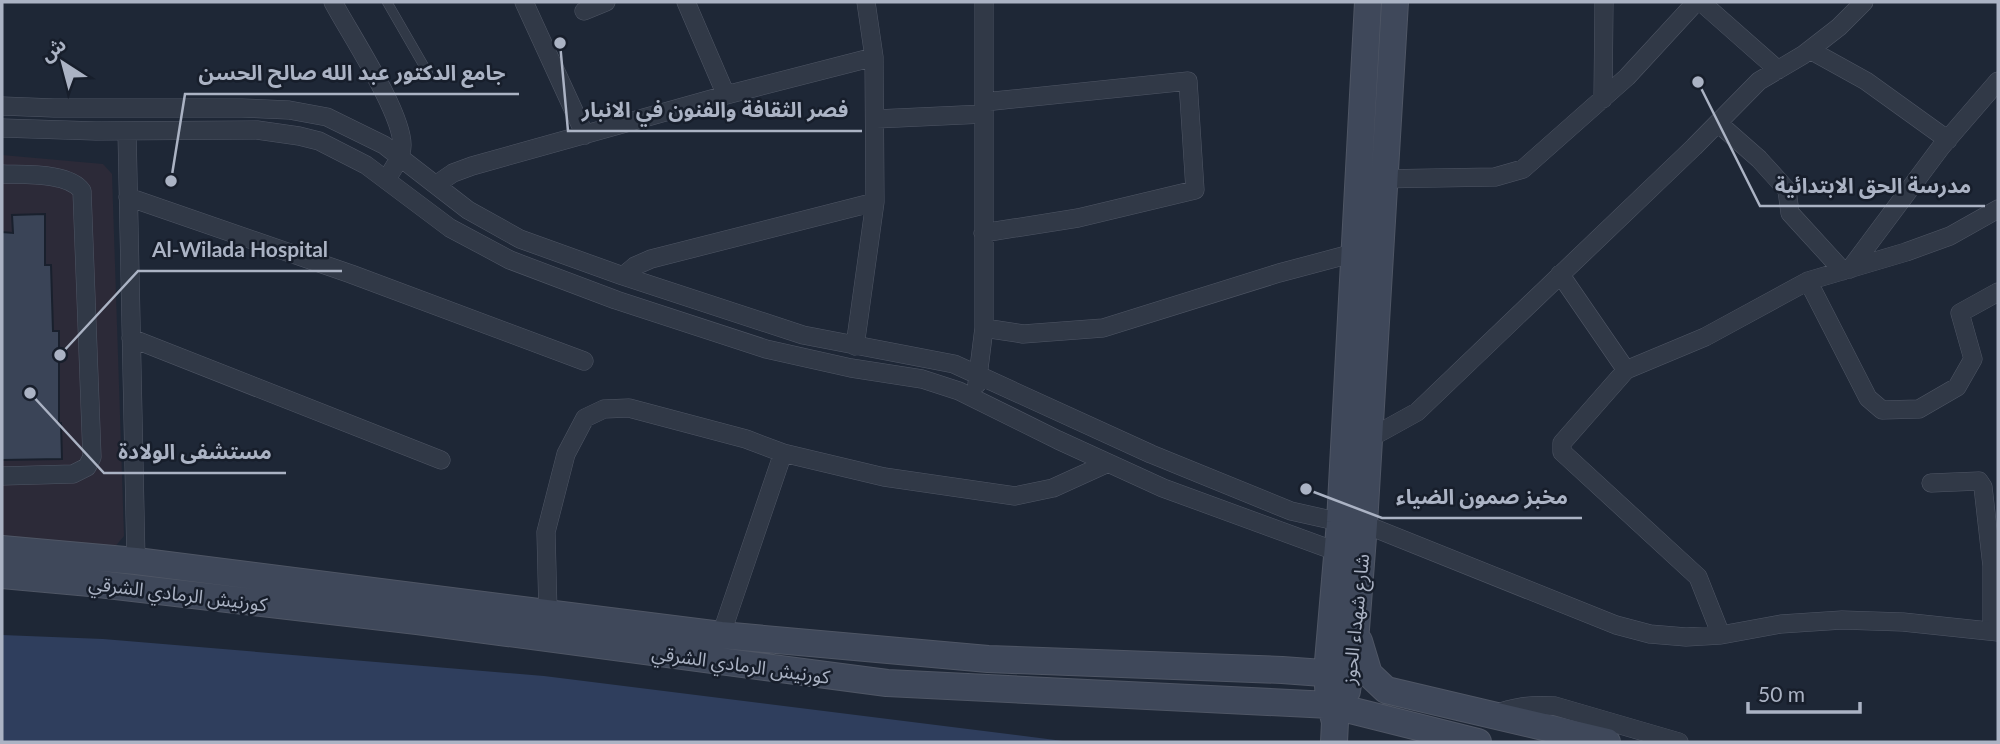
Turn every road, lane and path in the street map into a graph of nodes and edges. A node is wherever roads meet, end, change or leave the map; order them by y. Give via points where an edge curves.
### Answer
1 (332, 2) edge
2 (387, 2) edge
3 (524, 2) edge
4 (606, 2) edge
5 (686, 2) edge
6 (866, 2) edge
7 (984, 2) edge
8 (1367, 2) edge
9 (1395, 2) edge
10 (1604, 2) edge
11 (1698, 2) edge
12 (1864, 2) edge
13 (584, 11) dead end
14 (1810, 50) junction
15 (874, 57) junction
16 (1777, 70) junction
17 (428, 74) dead end
18 (1998, 81) edge
19 (726, 95) junction
20 (1603, 99) junction
21 (2, 106) edge
22 (984, 108) junction
23 (876, 119) junction
24 (1718, 123) junction
25 (2, 128) edge
26 (127, 131) junction
27 (585, 135) junction
28 (1948, 140) junction
29 (400, 156) junction
30 (2, 174) edge
31 (1386, 178) junction
32 (1358, 179) junction
33 (386, 180) junction
34 (437, 184) junction
35 (128, 197) junction
36 (875, 202) junction
37 (1998, 209) edge
38 (983, 233) junction
39 (1354, 253) junction
40 (1846, 270) junction
41 (1560, 274) junction
42 (623, 276) junction
43 (1808, 281) junction
44 (1998, 292) edge
45 (984, 328) junction
46 (131, 338) junction
47 (855, 346) junction
48 (584, 361) dead end
49 (1626, 370) junction
50 (979, 375) junction
51 (974, 398) junction
52 (1370, 438) junction
53 (783, 453) junction
54 (441, 460) dead end
55 (1108, 463) junction
56 (2, 475) edge
57 (1931, 482) dead end
58 (1352, 523) junction
59 (2, 550) edge
60 (1338, 552) junction
61 (136, 561) junction
62 (2, 575) edge
63 (420, 608) junction
64 (548, 613) junction
65 (1343, 628) junction
66 (1995, 631) edge
67 (721, 635) junction
68 (1721, 635) junction
69 (1282, 670) junction
70 (1339, 674) junction
71 (1448, 705) junction
72 (1492, 715) junction
73 (1336, 719) edge
74 (1443, 734) junction
75 (1478, 742) edge
76 (1607, 742) edge
77 (1679, 742) edge

1 - 29 street via 394,113 402,145
2 - 17 lane
3 - 27 street
4 - 13 street
5 - 19 street
6 - 15 street
7 - 22 street
8 - 32 main road, شارع شهداء الحوز
9 - 31 main road, شارع شهداء الحوز
10 - 20 street
11 - 16 street
11 - 20 street
12 - 14 street
14 - 16 street
14 - 28 street via 1866,81
15 - 19 street
15 - 23 street
16 - 24 street via 1759,81
18 - 28 street
19 - 27 street
20 - 31 street via 1523,169 1495,177
21 - 29 street via 289,110 337,121
22 - 23 street
22 - 38 street
22 - 38 street via 1188,81 1195,190 1078,218
23 - 36 street
24 - 40 street via 1787,190 1790,213
24 - 41 street
25 - 26 street
26 - 33 street via 257,130 299,135 343,152
26 - 35 street
27 - 34 street via 462,169
28 - 40 street
29 - 33 street
29 - 34 street
30 - 56 street via 64,178 82,191 92,457 87,467 73,474
31 - 32 street
31 - 52 main road, شارع شهداء الحوز
32 - 39 main road, شارع شهداء الحوز
33 - 51 street via 479,245 563,281 766,349 922,379
34 - 42 street via 502,231
35 - 46 street
35 - 48 street
36 - 42 street via 651,259
36 - 47 street
37 - 40 street via 1950,236
38 - 45 street
39 - 45 street via 1103,328 1013,334
39 - 58 main road, شارع شهداء الحوز
40 - 43 street
41 - 49 street
41 - 52 street via 1417,412
42 - 47 street via 774,327
43 - 44 street via 1868,398 1881,410 1919,409 1957,387 1973,359 1960,313
43 - 49 street via 1705,337
45 - 50 street
46 - 54 street
46 - 61 street
47 - 50 street via 941,360
49 - 68 street via 1562,443 1562,452 1698,577
50 - 51 street
50 - 58 street via 1151,454 1291,511
51 - 55 street
52 - 58 main road, شارع شهداء الحوز
53 - 55 street via 884,477 1015,496 1053,488
53 - 64 street via 629,408 604,409 584,418 566,454 546,532
53 - 67 street
55 - 60 street via 1219,510
57 - 66 street via 1979,481 1983,487
58 - 60 main road, شارع شهداء الحوز
58 - 65 main road, شارع شهداء الحوز
58 - 68 street via 1616,625 1650,634
59 - 61 main road, كورنيش الرمادي الشرقي
60 - 65 main road, شارع شهداء الحوز
61 - 63 main road, كورنيش الرمادي الشرقي
62 - 63 main road, كورنيش الرمادي الشرقي
63 - 64 main road, كورنيش الرمادي الشرقي
63 - 73 main road, كورنيش الرمادي الشرقي via 887,683
64 - 67 main road, كورنيش الرمادي الشرقي
65 - 69 main road via 1301,665
65 - 70 main road, شارع شهداء الحوز
65 - 71 main road via 1377,684
66 - 68 street via 1842,620 1781,624
67 - 69 main road, كورنيش الرمادي الشرقي via 988,659
69 - 70 main road, كورنيش الرمادي الشرقي
70 - 73 main road, شارع شهداء الحوز
71 - 72 main road
71 - 74 main road
72 - 76 main road
72 - 77 street via 1512,707 1555,706
73 - 74 main road, كورنيش الرمادي الشرقي
74 - 75 main road, كورنيش الرمادي الشرقي

